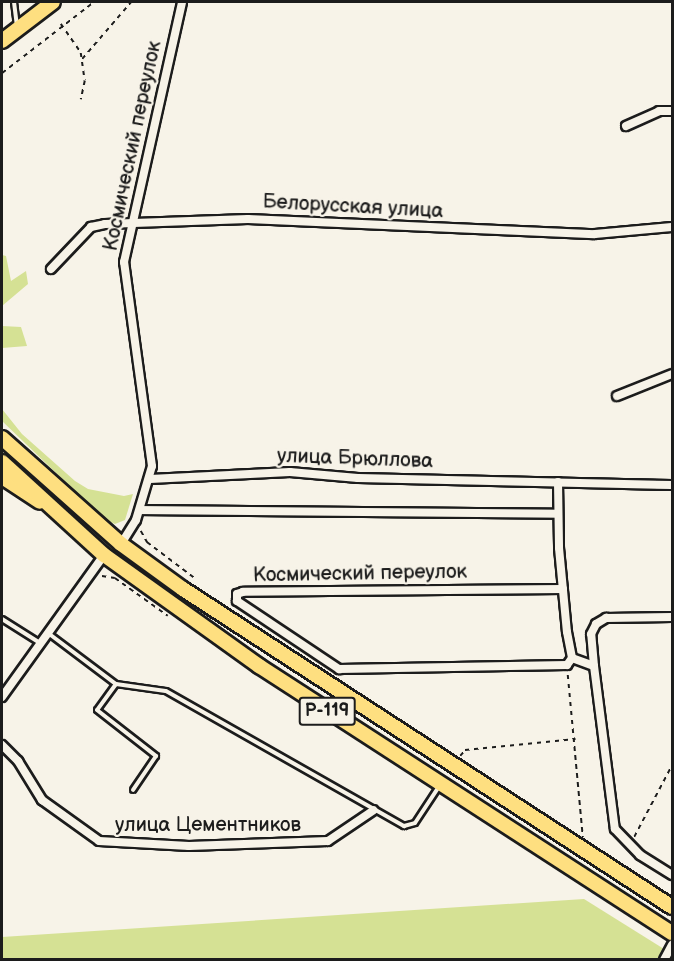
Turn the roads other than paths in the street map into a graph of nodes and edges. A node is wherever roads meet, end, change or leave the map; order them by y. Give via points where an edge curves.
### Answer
1 (14, 2) edge
2 (182, 2) edge
3 (48, 5) edge
4 (18, 29) junction
5 (2, 41) edge
6 (672, 111) edge
7 (626, 126) dead end
8 (134, 224) junction
9 (672, 227) edge
10 (51, 269) dead end
11 (672, 374) edge
12 (617, 396) dead end
13 (2, 438) edge
14 (2, 462) edge
15 (2, 477) edge
16 (150, 479) junction
17 (558, 482) junction
18 (672, 485) edge
19 (42, 503) junction
20 (140, 510) junction
21 (558, 514) junction
22 (121, 544) junction
23 (104, 555) junction
24 (563, 589) junction
25 (672, 616) edge
26 (2, 619) edge
27 (48, 633) junction
28 (40, 643) junction
29 (570, 662) junction
30 (594, 666) junction
31 (116, 684) junction
32 (2, 697) edge
33 (2, 745) edge
34 (441, 784) junction
35 (133, 789) dead end
36 (374, 810) junction
37 (672, 875) edge
38 (672, 908) edge
39 (672, 933) edge
40 (672, 945) edge
41 (664, 960) edge

1 - 4 lane
2 - 8 street, Космический переулок
3 - 4 main road
4 - 5 main road
6 - 7 street via 658,111
8 - 9 street, Белорусская улица via 248,219 596,234
8 - 10 street, Белорусская улица via 91,227
8 - 16 street, Космический переулок via 127,241 124,279 152,466
11 - 12 street
13 - 22 main road, Р-119
14 - 19 main road, Р-119
15 - 19 main road
16 - 17 street, улица Брюллова via 290,472 358,478
16 - 20 street, Космический переулок
17 - 18 street, улица Брюллова
17 - 21 street
19 - 23 main road, Р-119
20 - 21 street
20 - 22 street, Космический переулок
21 - 24 street
22 - 38 main road, Р-119 via 289,661
23 - 27 street
23 - 34 main road, Р-119 via 259,666
24 - 29 street
24 - 29 street, Космический переулок via 243,592 237,594 237,601 339,669
25 - 30 street via 606,618 596,624 591,634
26 - 28 lane
27 - 28 street
27 - 31 lane
28 - 32 street
29 - 30 street
30 - 37 street via 615,830 630,846
31 - 35 lane via 97,710 156,756
31 - 36 lane via 166,692
33 - 36 street, улица Цементников via 18,761 42,800 99,841 189,846 328,841
34 - 36 lane via 415,823 404,826
34 - 39 main road, Р-119
40 - 41 street

